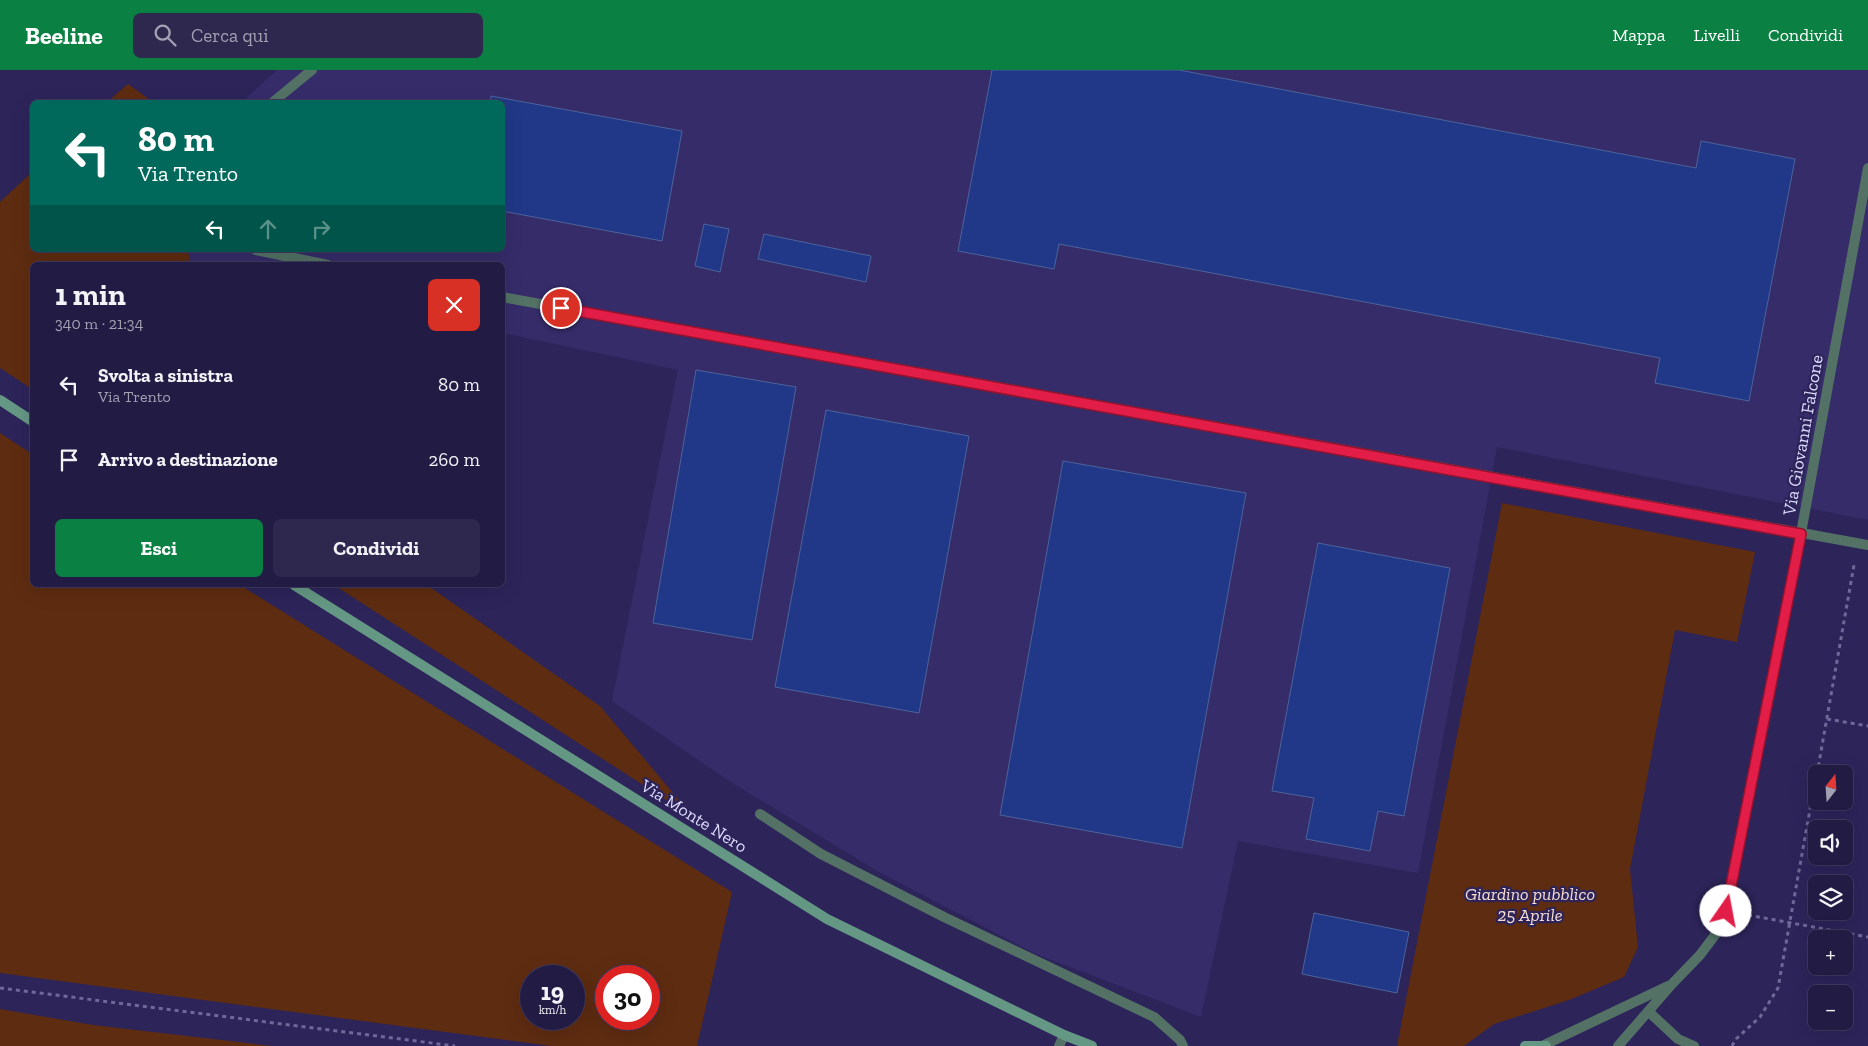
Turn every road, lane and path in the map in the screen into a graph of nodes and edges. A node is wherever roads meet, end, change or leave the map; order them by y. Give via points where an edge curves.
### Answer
1 (312, 70) edge
2 (275, 100) edge
3 (1868, 168) edge
4 (266, 252) edge
5 (314, 262) edge
6 (505, 298) edge
7 (0, 400) edge
8 (30, 420) edge
9 (1801, 534) junction
10 (1863, 544) edge
11 (297, 587) edge
12 (1827, 719) junction
13 (1868, 726) edge
14 (1818, 765) edge
15 (1809, 810) edge
16 (760, 814) dead end
17 (1726, 911) junction
18 (1788, 922) junction
19 (1868, 937) edge
20 (1672, 984) junction
21 (0, 988) edge
22 (1649, 1012) junction
23 (1064, 1036) junction
24 (455, 1046) edge
25 (1060, 1046) edge
26 (1092, 1046) edge
27 (1183, 1046) edge
28 (1525, 1046) edge
29 (1545, 1046) edge
30 (1618, 1046) edge
31 (1694, 1046) edge
32 (1732, 1046) edge

1 - 2 street
3 - 9 street, Via Giovanni Falcone
4 - 5 street
6 - 9 street
7 - 8 street
9 - 10 street
9 - 17 street, Via Giovanni Falcone
10 - 12 path
11 - 23 street, Via Monte Nero via 827,919
12 - 13 path
12 - 14 path
15 - 18 path
16 - 27 street via 821,854 944,917 1154,1017
17 - 18 path
17 - 20 street, Via Giovanni Falcone via 1715,935
18 - 19 path
18 - 32 path via 1778,988 1760,1017
20 - 22 street, Via Giovanni Falcone
20 - 29 street, Via Giovanni Falcone
21 - 24 path
22 - 30 street, Via Giovanni Falcone
22 - 31 street via 1678,1039
23 - 25 street
23 - 26 street, Via Monte Nero
28 - 29 street

